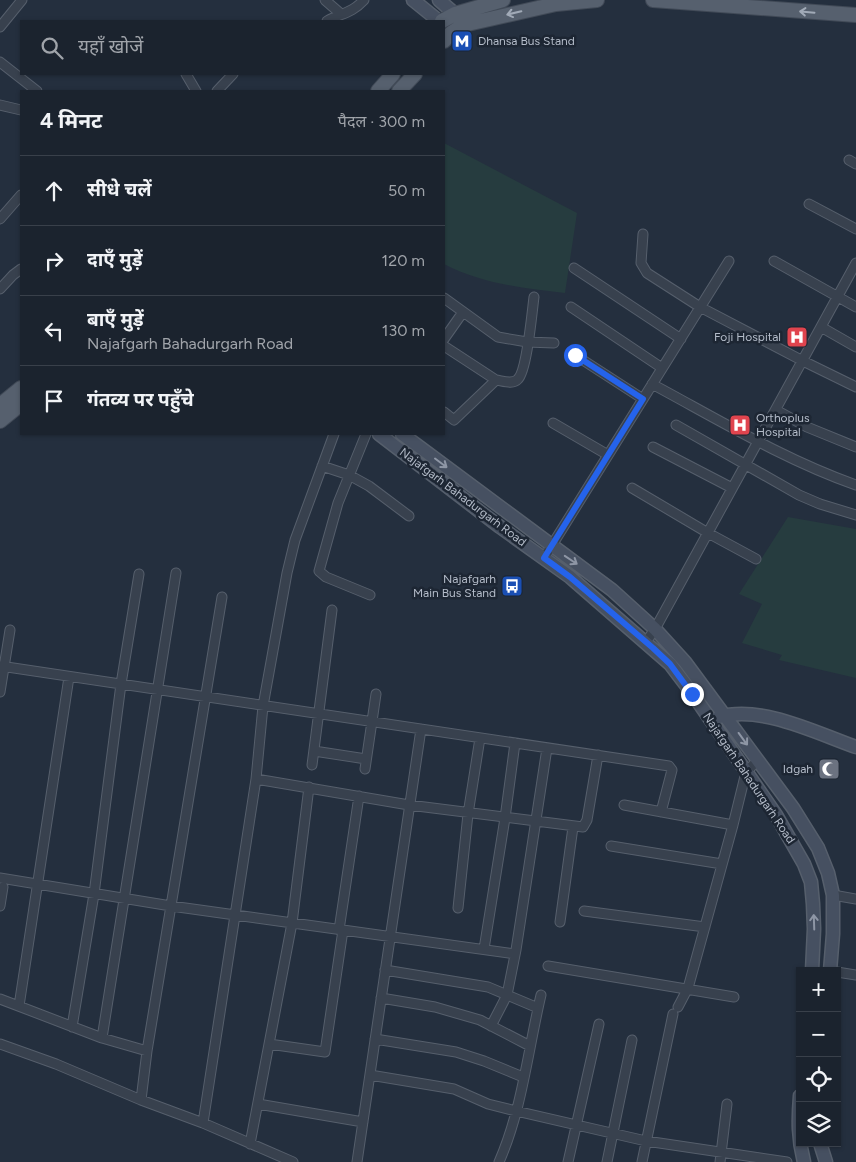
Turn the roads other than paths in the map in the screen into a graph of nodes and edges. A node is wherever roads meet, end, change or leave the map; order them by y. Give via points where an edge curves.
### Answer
1 (22, 0) edge
2 (325, 0) edge
3 (364, 0) edge
4 (413, 0) edge
5 (439, 0) edge
6 (503, 0) edge
7 (596, 0) edge
8 (653, 0) edge
9 (341, 14) junction
10 (454, 14) junction
11 (856, 15) edge
12 (329, 20) edge
13 (439, 20) edge
14 (442, 20) edge
15 (0, 28) edge
16 (451, 31) edge
17 (0, 62) edge
18 (187, 75) edge
19 (231, 75) edge
20 (392, 75) edge
21 (414, 75) edge
22 (36, 90) edge
23 (195, 90) edge
24 (218, 90) edge
25 (379, 90) edge
26 (400, 90) edge
27 (0, 105) edge
28 (20, 110) edge
29 (20, 196) edge
30 (809, 204) dead end
31 (0, 219) edge
32 (856, 229) edge
33 (643, 234) dead end
34 (729, 261) dead end
35 (774, 261) dead end
36 (856, 263) edge
37 (574, 268) dead end
38 (20, 270) edge
39 (0, 290) edge
40 (534, 297) dead end
41 (838, 297) junction
42 (445, 299) edge
43 (700, 306) junction
44 (571, 307) dead end
45 (856, 307) edge
46 (463, 312) junction
47 (821, 327) junction
48 (445, 338) edge
49 (681, 339) junction
50 (528, 342) junction
51 (554, 343) dead end
52 (445, 347) edge
53 (856, 347) edge
54 (575, 355) dead end
55 (803, 361) junction
56 (662, 368) junction
57 (496, 380) junction
58 (652, 384) junction
59 (856, 387) edge
60 (20, 389) edge
61 (643, 399) junction
62 (0, 405) edge
63 (20, 405) edge
64 (776, 410) junction
65 (445, 413) edge
66 (0, 421) edge
67 (553, 423) dead end
68 (676, 425) dead end
69 (334, 435) edge
70 (366, 435) edge
71 (380, 435) edge
72 (403, 435) edge
73 (758, 442) junction
74 (653, 447) dead end
75 (856, 447) edge
76 (608, 456) junction
77 (322, 466) junction
78 (745, 466) junction
79 (349, 475) junction
80 (856, 485) edge
81 (632, 488) dead end
82 (732, 488) junction
83 (856, 515) edge
84 (409, 516) dead end
85 (708, 534) junction
86 (551, 546) junction
87 (544, 558) junction
88 (756, 560) dead end
89 (176, 573) dead end
90 (139, 574) dead end
91 (370, 595) dead end
92 (222, 597) dead end
93 (332, 610) dead end
94 (655, 629) junction
95 (10, 630) dead end
96 (646, 642) junction
97 (2, 667) edge
98 (69, 677) junction
99 (121, 684) junction
100 (157, 690) junction
101 (0, 692) edge
102 (376, 694) dead end
103 (205, 697) junction
104 (263, 706) junction
105 (319, 714) junction
106 (725, 715) junction
107 (710, 719) junction
108 (372, 722) junction
109 (421, 729) junction
110 (480, 738) junction
111 (515, 743) junction
112 (856, 747) edge
113 (547, 748) junction
114 (314, 752) junction
115 (598, 755) junction
116 (366, 759) junction
117 (758, 760) junction
118 (312, 765) dead end
119 (365, 769) dead end
120 (746, 772) junction
121 (256, 779) junction
122 (308, 787) junction
123 (359, 796) junction
124 (409, 805) junction
125 (624, 805) dead end
126 (661, 812) junction
127 (468, 814) junction
128 (505, 818) junction
129 (536, 821) junction
130 (733, 825) junction
131 (573, 827) junction
132 (611, 846) dead end
133 (722, 864) junction
134 (1, 882) edge
135 (38, 883) junction
136 (94, 894) junction
137 (833, 895) junction
138 (125, 899) junction
139 (856, 899) edge
140 (0, 906) edge
141 (171, 906) junction
142 (458, 908) dead end
143 (584, 911) dead end
144 (236, 915) junction
145 (560, 922) dead end
146 (292, 923) junction
147 (704, 927) junction
148 (341, 930) junction
149 (390, 936) junction
150 (484, 949) junction
151 (515, 954) junction
152 (548, 966) dead end
153 (812, 967) edge
154 (830, 967) edge
155 (386, 970) junction
156 (841, 973) edge
157 (856, 975) edge
158 (688, 988) junction
159 (507, 995) junction
160 (541, 995) dead end
161 (734, 997) dead end
162 (381, 998) junction
163 (0, 999) edge
164 (19, 1006) junction
165 (538, 1008) junction
166 (599, 1024) dead end
167 (491, 1026) junction
168 (72, 1027) junction
169 (102, 1038) junction
170 (375, 1039) junction
171 (632, 1040) dead end
172 (0, 1044) edge
173 (269, 1044) junction
174 (530, 1046) junction
175 (147, 1050) junction
176 (370, 1075) junction
177 (523, 1077) junction
178 (141, 1100) junction
179 (800, 1102) edge
180 (258, 1104) junction
181 (727, 1104) dead end
182 (516, 1111) junction
183 (363, 1122) junction
184 (203, 1123) junction
185 (577, 1125) junction
186 (612, 1133) junction
187 (646, 1141) junction
188 (250, 1144) junction
189 (821, 1147) edge
190 (721, 1152) junction
191 (293, 1162) edge
192 (357, 1162) edge
193 (499, 1162) edge
194 (568, 1162) edge
195 (607, 1162) edge
196 (642, 1162) edge
197 (720, 1162) edge
198 (787, 1162) edge
199 (804, 1162) edge
200 (824, 1162) edge

1 - 15 street
2 - 9 street
3 - 9 street via 352,11
4 - 13 main road
5 - 10 main road
6 - 10 main road
7 -> 16 main road via 556,4
11 -> 8 main road
9 - 12 street
10 - 14 main road
10 - 16 main road
17 - 22 street
18 - 23 street
19 - 24 street
20 - 25 main road
21 - 26 main road
27 - 28 street
29 - 31 street
30 - 32 street
33 - 43 street via 642,268
34 - 43 street
35 - 41 street
36 - 41 street
37 - 49 street
38 - 39 street
40 - 50 street
41 - 45 street
41 - 47 street
42 - 46 street
43 - 49 street
43 - 55 street
44 - 56 street
46 - 48 street
46 - 50 street via 498,337
47 - 53 street
47 - 55 street
49 - 56 street
50 - 51 street
50 - 57 street via 518,380
52 - 57 street
54 - 61 street
55 - 59 street
55 - 64 street
56 - 58 street
57 - 65 street via 454,420
58 - 61 street
58 - 73 street
60 - 62 main road
61 - 76 street
63 - 66 main road
64 - 73 street
64 - 75 street
67 - 76 street
68 - 78 street
69 - 77 street
70 - 79 street
71 - 87 main road, Najafgarh Bahadurgarh Road
72 -> 86 main road, Najafgarh Bahadurgarh Road
73 - 78 street
73 - 80 street
74 - 82 street
76 - 86 street
77 - 79 street
77 - 104 street via 287,572
78 - 82 street
78 - 83 street via 820,504
79 - 84 street
79 - 91 street via 319,571
81 - 85 street
82 - 85 street
85 - 88 street
85 - 94 street
86 - 87 street
86 -> 94 main road, Najafgarh Bahadurgarh Road via 612,590
87 - 96 main road, Najafgarh Bahadurgarh Road
89 - 100 street
90 - 99 street
92 - 103 street
93 - 105 street
94 - 96 street
94 - 106 main road, Najafgarh Bahadurgarh Road via 686,662
95 - 97 street
96 - 107 main road, Najafgarh Bahadurgarh Road via 670,664
97 - 98 street
97 - 101 street
98 - 99 street
98 - 135 street
99 - 100 street
99 - 136 street
100 - 103 street
100 - 138 street
102 - 108 street
103 - 104 street
103 - 141 street
104 - 105 street
104 - 121 street
105 - 108 street
105 - 114 street
106 - 107 main road
106 - 112 main road via 762,716
106 -> 117 main road, Najafgarh Bahadurgarh Road
107 - 120 main road, Najafgarh Bahadurgarh Road
108 - 109 street
108 - 116 street
109 - 110 street
109 - 124 street
110 - 111 street
110 - 127 street
111 - 113 street
111 - 128 street
113 - 115 street
113 - 129 street
114 - 116 street
114 - 118 street
115 - 126 street via 671,767
115 - 131 street via 586,825
116 - 119 street
117 - 120 street
117 - 137 main road, Najafgarh Bahadurgarh Road via 818,848
120 - 130 street
153 -> 120 main road, Najafgarh Bahadurgarh Road via 811,882 780,823
121 - 122 street
121 - 144 street
122 - 123 street
122 - 146 street
123 - 124 street
123 - 148 street
124 - 127 street
124 - 149 street
125 - 126 street
126 - 130 street
127 - 128 street
127 - 142 street
128 - 129 street
128 - 150 street
129 - 131 street
129 - 151 street
130 - 133 street
131 - 145 street
132 - 133 street
133 - 147 street
134 - 135 street
134 - 140 street
135 - 136 street
135 - 164 street
136 - 138 street
136 - 168 street
137 - 139 street
137 - 154 main road, Najafgarh Bahadurgarh Road
138 - 141 street
138 - 169 street
141 - 144 street
141 - 175 street
143 - 147 street
144 - 146 street
144 - 184 street
146 - 148 street
146 - 173 street
147 - 158 street
148 - 149 street
148 - 173 street via 325,1052
149 - 150 street
149 - 155 street
150 - 151 street
151 - 159 street
152 - 158 street
155 - 159 street via 488,987
155 - 162 street
156 - 157 street
158 - 161 street
158 - 187 street via 675,1010
159 - 165 street
159 - 167 street
160 - 165 street
162 - 167 street via 435,1007
162 - 170 street
163 - 164 street
164 - 168 street
165 - 174 street
166 - 185 street
167 - 174 street
168 - 169 street
169 - 175 street
170 - 176 street
170 - 177 street via 456,1052
171 - 186 street
172 - 178 street
173 - 180 street
174 - 177 street
175 - 178 street
176 - 182 street via 454,1089 488,1104
176 - 183 street
177 - 182 street
178 - 184 street
179 - 199 main road via 798,1124
180 - 183 street
180 - 188 street
181 - 190 street
182 - 185 street
182 - 193 street
183 - 192 street
184 - 188 street
185 - 186 street
185 - 194 street
186 - 187 street
186 - 195 street
187 - 190 street
187 - 196 street
188 - 191 street
189 - 200 main road
190 - 197 street
190 - 198 street

